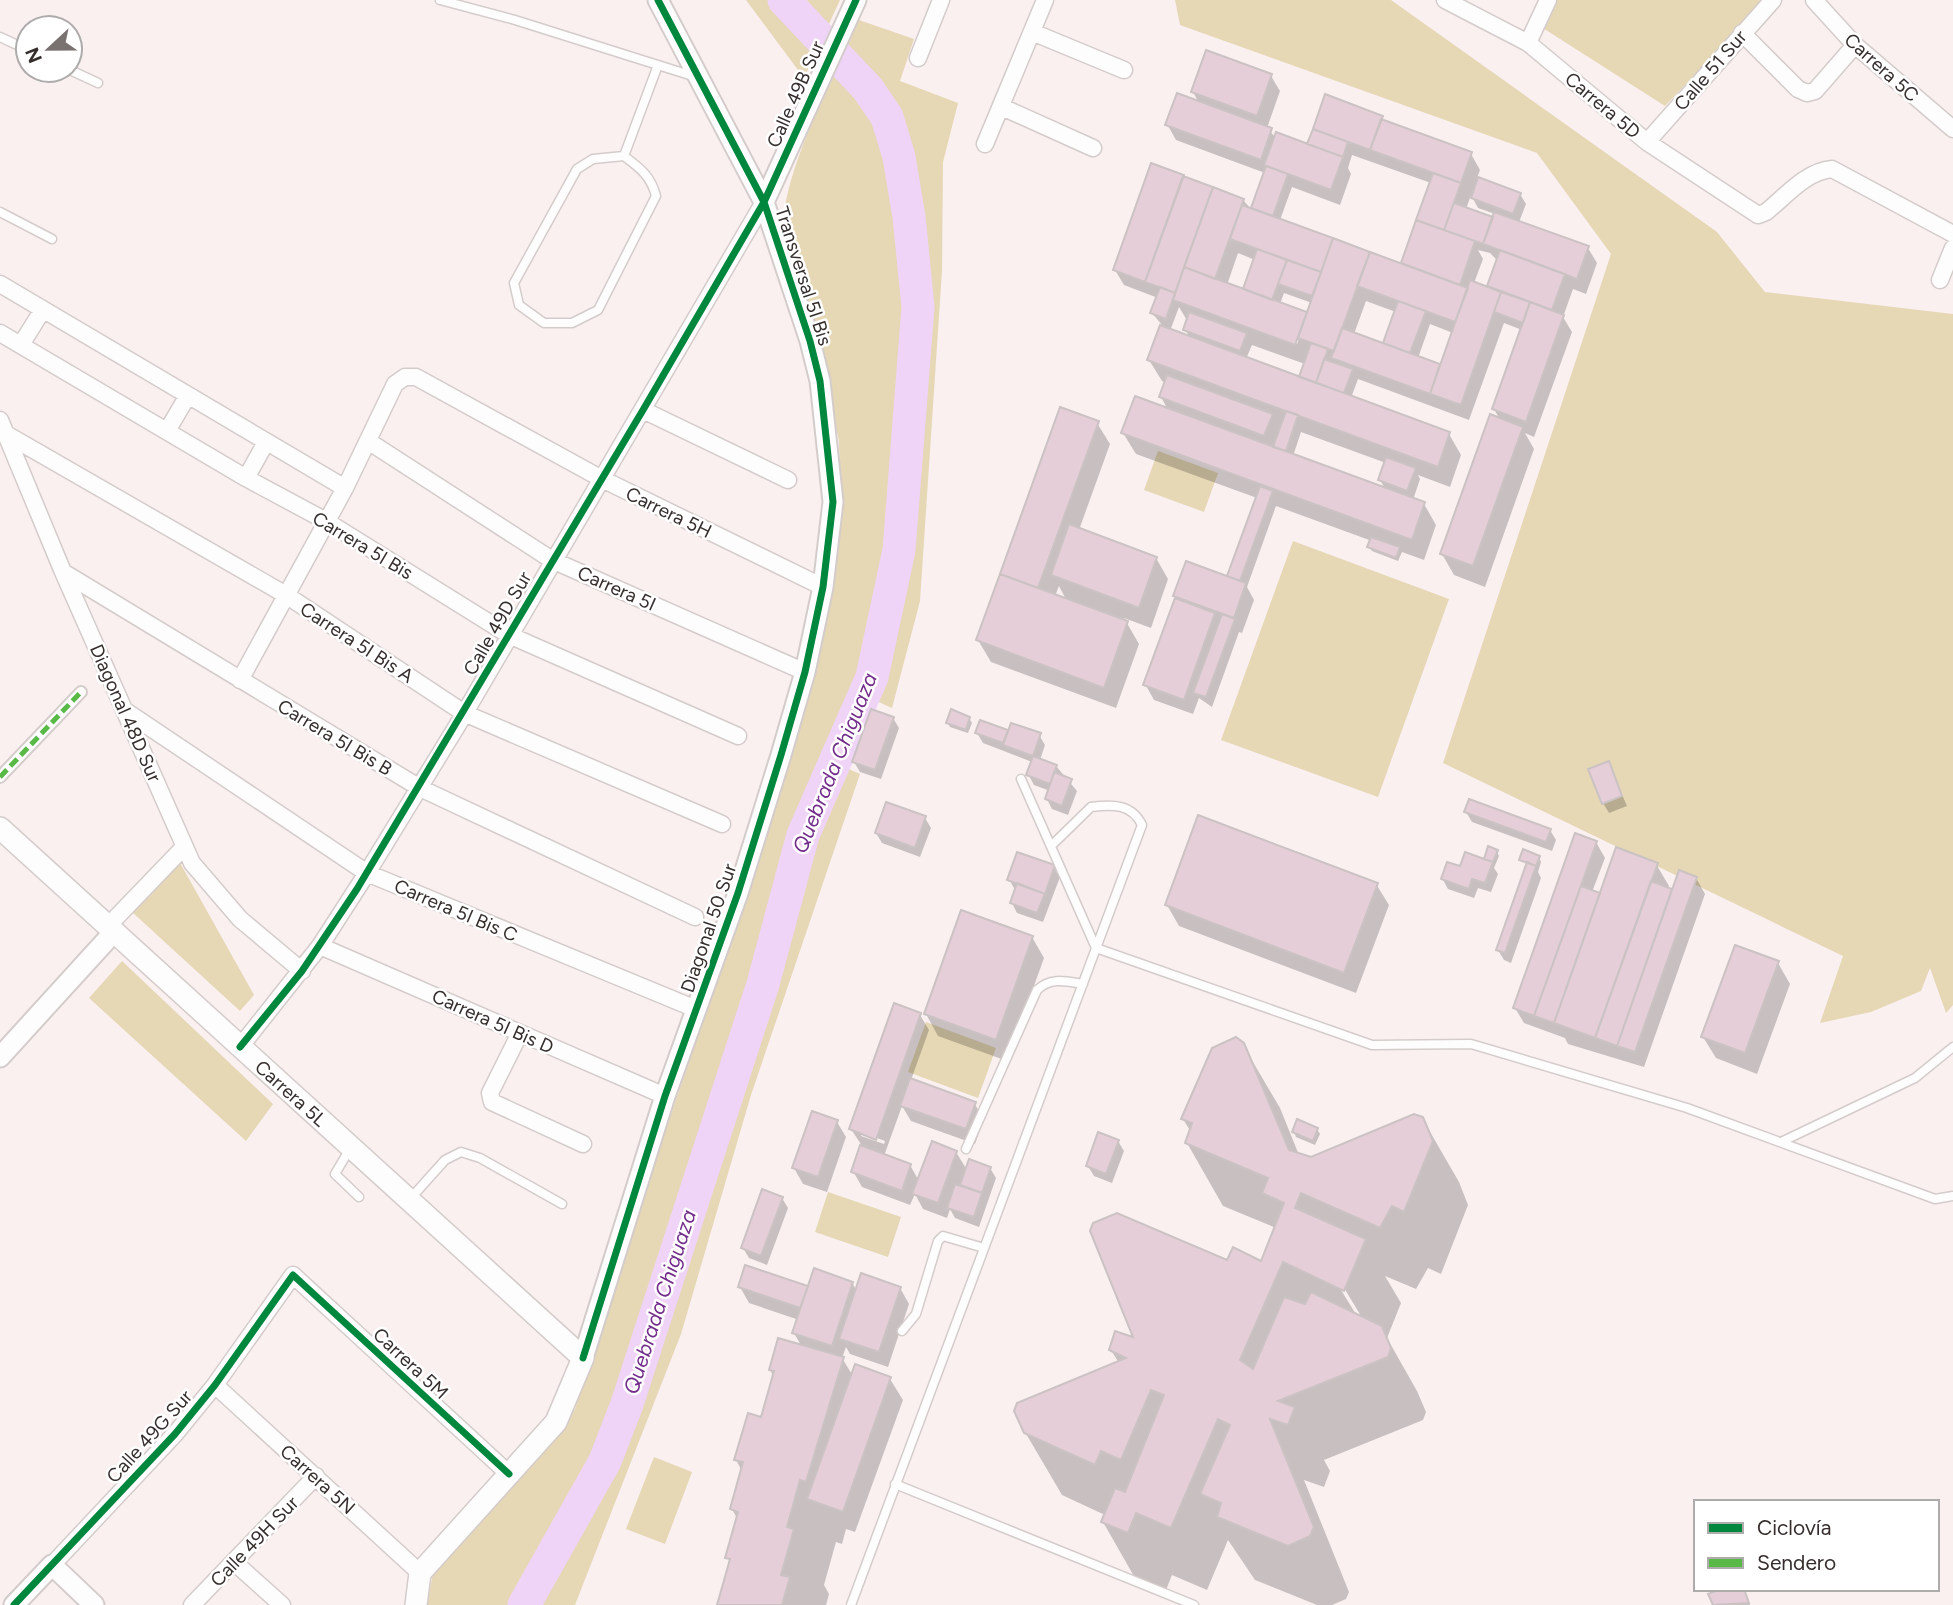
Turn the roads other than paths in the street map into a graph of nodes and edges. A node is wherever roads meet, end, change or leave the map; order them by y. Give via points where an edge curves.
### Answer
1 (440, 0) edge
2 (658, 0) edge
3 (856, 0) edge
4 (941, 0) edge
5 (1045, 0) edge
6 (1445, 0) edge
7 (1548, 0) edge
8 (1773, 0) edge
9 (1814, 0) edge
10 (1032, 32) junction
11 (1742, 33) junction
12 (1528, 43) junction
13 (1856, 46) junction
14 (918, 58) dead end
15 (658, 65) junction
16 (1124, 70) dead end
17 (84, 76) edge
18 (699, 78) junction
19 (98, 83) dead end
20 (1002, 107) junction
21 (1953, 129) edge
22 (1647, 142) junction
23 (985, 144) dead end
24 (1093, 148) dead end
25 (624, 156) junction
26 (764, 202) junction
27 (0, 212) edge
28 (1953, 234) edge
29 (52, 239) dead end
30 (1953, 248) edge
31 (1940, 279) dead end
32 (0, 284) edge
33 (42, 311) junction
34 (0, 333) edge
35 (22, 343) junction
36 (187, 397) junction
37 (643, 410) junction
38 (3, 427) edge
39 (167, 431) junction
40 (368, 441) junction
41 (265, 444) junction
42 (246, 478) junction
43 (602, 479) junction
44 (788, 480) dead end
45 (345, 488) junction
46 (833, 502) joint
47 (326, 522) junction
48 (552, 560) junction
49 (63, 572) junction
50 (823, 587) junction
51 (286, 595) junction
52 (509, 635) junction
53 (805, 672) junction
54 (240, 680) junction
55 (81, 692) dead end
56 (127, 712) junction
57 (464, 713) junction
58 (738, 736) dead end
59 (0, 777) edge
60 (1021, 779) dead end
61 (420, 788) junction
62 (722, 824) dead end
63 (0, 828) edge
64 (1051, 846) junction
65 (184, 847) junction
66 (367, 873) junction
67 (695, 917) dead end
68 (110, 930) junction
69 (320, 946) junction
70 (1096, 947) junction
71 (302, 971) junction
72 (1083, 984) junction
73 (696, 1009) junction
74 (520, 1033) junction
75 (240, 1047) junction
76 (1953, 1047) edge
77 (0, 1057) edge
78 (665, 1096) junction
79 (1781, 1142) junction
80 (583, 1144) dead end
81 (351, 1147) junction
82 (966, 1149) dead end
83 (359, 1196) dead end
84 (1953, 1196) edge
85 (409, 1200) junction
86 (562, 1204) dead end
87 (984, 1248) junction
88 (293, 1275) joint
89 (902, 1331) dead end
90 (583, 1358) junction
91 (215, 1385) junction
92 (509, 1474) junction
93 (316, 1476) junction
94 (895, 1484) junction
95 (234, 1562) junction
96 (52, 1565) junction
97 (420, 1573) junction
98 (14, 1605) edge
99 (94, 1605) edge
100 (192, 1605) edge
101 (282, 1605) edge
102 (416, 1605) edge
103 (851, 1605) edge
104 (1194, 1605) edge

1 - 15 lane
2 - 18 street, Transversal 5I Bis
3 - 26 street, Calle 49B Sur
4 - 14 street
5 - 10 street
6 - 12 street, Carrera 5D
7 - 12 street
8 - 11 street, Calle 51 Sur
9 - 13 street, Carrera 5C
10 - 16 street
10 - 20 street
11 - 13 street via 1807,93 1815,91
11 - 22 street, Calle 51 Sur
12 - 22 street, Carrera 5D
13 - 21 street, Carrera 5C
15 - 18 lane
15 - 25 lane
17 - 19 lane
18 - 26 street, Transversal 5I Bis
20 - 23 street
20 - 24 street
22 - 28 street, Carrera 5D via 1758,215 1820,170 1832,169
25 - 25 lane via 593,159 577,169 514,283 519,305 544,323 572,323 598,310 656,196 644,170
26 - 37 street, Calle 49D Sur
26 - 46 street, Transversal 5I Bis via 820,381
27 - 29 lane
30 - 31 street
32 - 33 street
33 - 35 street
33 - 36 street
34 - 35 street, Carrera 5I Bis
35 - 39 street, Carrera 5I Bis
36 - 39 street
36 - 41 street
37 - 43 street, Calle 49D Sur
37 - 44 street
38 - 49 street, Diagonal 48D Sur
38 - 51 street, Carrera 5I Bis A
39 - 42 street, Carrera 5I Bis
40 - 43 street, Carrera 5H via 395,384 416,377
40 - 45 street
40 - 48 street, Carrera 5I
41 - 42 street
41 - 45 street
42 - 47 street, Carrera 5I Bis
43 - 48 street, Calle 49D Sur
43 - 50 street, Carrera 5H
45 - 47 street
46 - 50 street, Diagonal 50 Sur
47 - 51 street
47 - 52 street, Carrera 5I Bis
48 - 52 street, Calle 49D Sur
48 - 53 street, Carrera 5I
49 - 54 street, Carrera 5I Bis B
49 - 56 street, Diagonal 48D Sur
50 - 53 street, Diagonal 50 Sur
51 - 54 street
51 - 57 street, Carrera 5I Bis A
52 - 57 street, Calle 49D Sur
52 - 58 street, Carrera 5I Bis
53 - 73 street, Diagonal 50 Sur via 738,893
54 - 61 street, Carrera 5I Bis B
55 - 59 street
56 - 65 street, Diagonal 48D Sur
56 - 66 street, Carrera 5I Bis C
57 - 61 street, Calle 49D Sur
57 - 62 street, Carrera 5I Bis A
60 - 64 lane
61 - 66 street, Calle 49D Sur
61 - 67 street, Carrera 5I Bis B
63 - 68 main road, Carrera 5L
64 - 70 lane
64 - 70 lane via 1091,807 1125,807 1142,825
65 - 68 street
65 - 71 street, Diagonal 48D Sur via 192,863 240,919
66 - 69 street, Calle 49D Sur
66 - 73 street, Carrera 5I Bis C
68 - 75 main road, Carrera 5L
68 - 77 street
69 - 71 street, Calle 49D Sur
69 - 74 street, Carrera 5I Bis D
70 - 72 lane
70 - 79 lane via 1372,1045 1471,1044 1687,1108
71 - 75 street, Calle 49D Sur
72 - 82 lane via 1055,980 1037,990
72 - 87 lane
73 - 78 street, Diagonal 50 Sur
74 - 78 street, Carrera 5I Bis D
74 - 80 street via 490,1093 492,1102
75 - 81 main road, Carrera 5L
76 - 79 lane via 1915,1078
78 - 90 street, Diagonal 50 Sur
79 - 84 lane via 1935,1199
81 - 83 lane via 335,1174
81 - 85 main road, Carrera 5L
85 - 86 lane via 445,1160 461,1152
85 - 90 main road, Carrera 5L
87 - 89 lane via 952,1237 938,1241 916,1314
87 - 94 lane
88 - 91 street, Calle 49G Sur
88 - 92 street, Carrera 5M
90 - 92 main road, Diagonal 50 Sur via 556,1422
91 - 93 street, Carrera 5N
91 - 96 street, Calle 49G Sur
92 - 97 main road, Diagonal 50 Sur
93 - 95 street, Calle 49H Sur
93 - 97 street, Carrera 5N
94 - 103 lane
94 - 104 lane
95 - 100 street, Calle 49H Sur
95 - 101 street
96 - 98 street, Calle 49G Sur
96 - 99 street
97 - 102 main road

